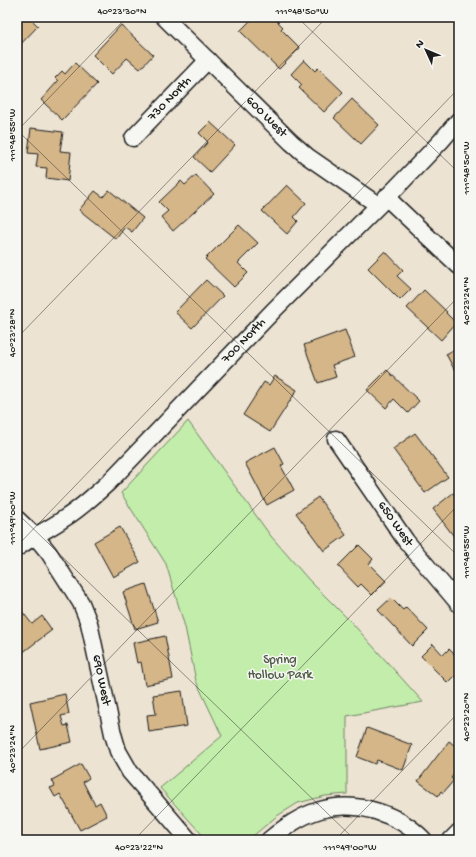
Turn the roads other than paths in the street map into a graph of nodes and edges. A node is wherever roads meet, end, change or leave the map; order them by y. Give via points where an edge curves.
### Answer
1 (164, 17) edge
2 (208, 60) junction
3 (459, 120) edge
4 (132, 138) dead end
5 (382, 201) junction
6 (459, 266) edge
7 (336, 440) dead end
8 (17, 519) edge
9 (35, 536) junction
10 (17, 548) edge
11 (459, 604) edge
12 (459, 832) edge
13 (189, 840) edge
14 (270, 840) edge
15 (424, 840) edge
16 (451, 840) edge

1 - 2 street, 600 West
2 - 4 street, 730 North
2 - 5 street, 600 West via 301,151
3 - 5 street, 700 North via 442,141
5 - 6 street, 600 West
5 - 9 street, 700 North via 109,482 67,517
7 - 11 street, 650 West via 406,541
8 - 9 street, 690 West
9 - 10 street, 700 North
9 - 13 street, 690 West via 65,576 87,616 118,750 130,772
12 - 16 street
14 - 15 street via 304,816 338,807 354,807 383,813 410,827

